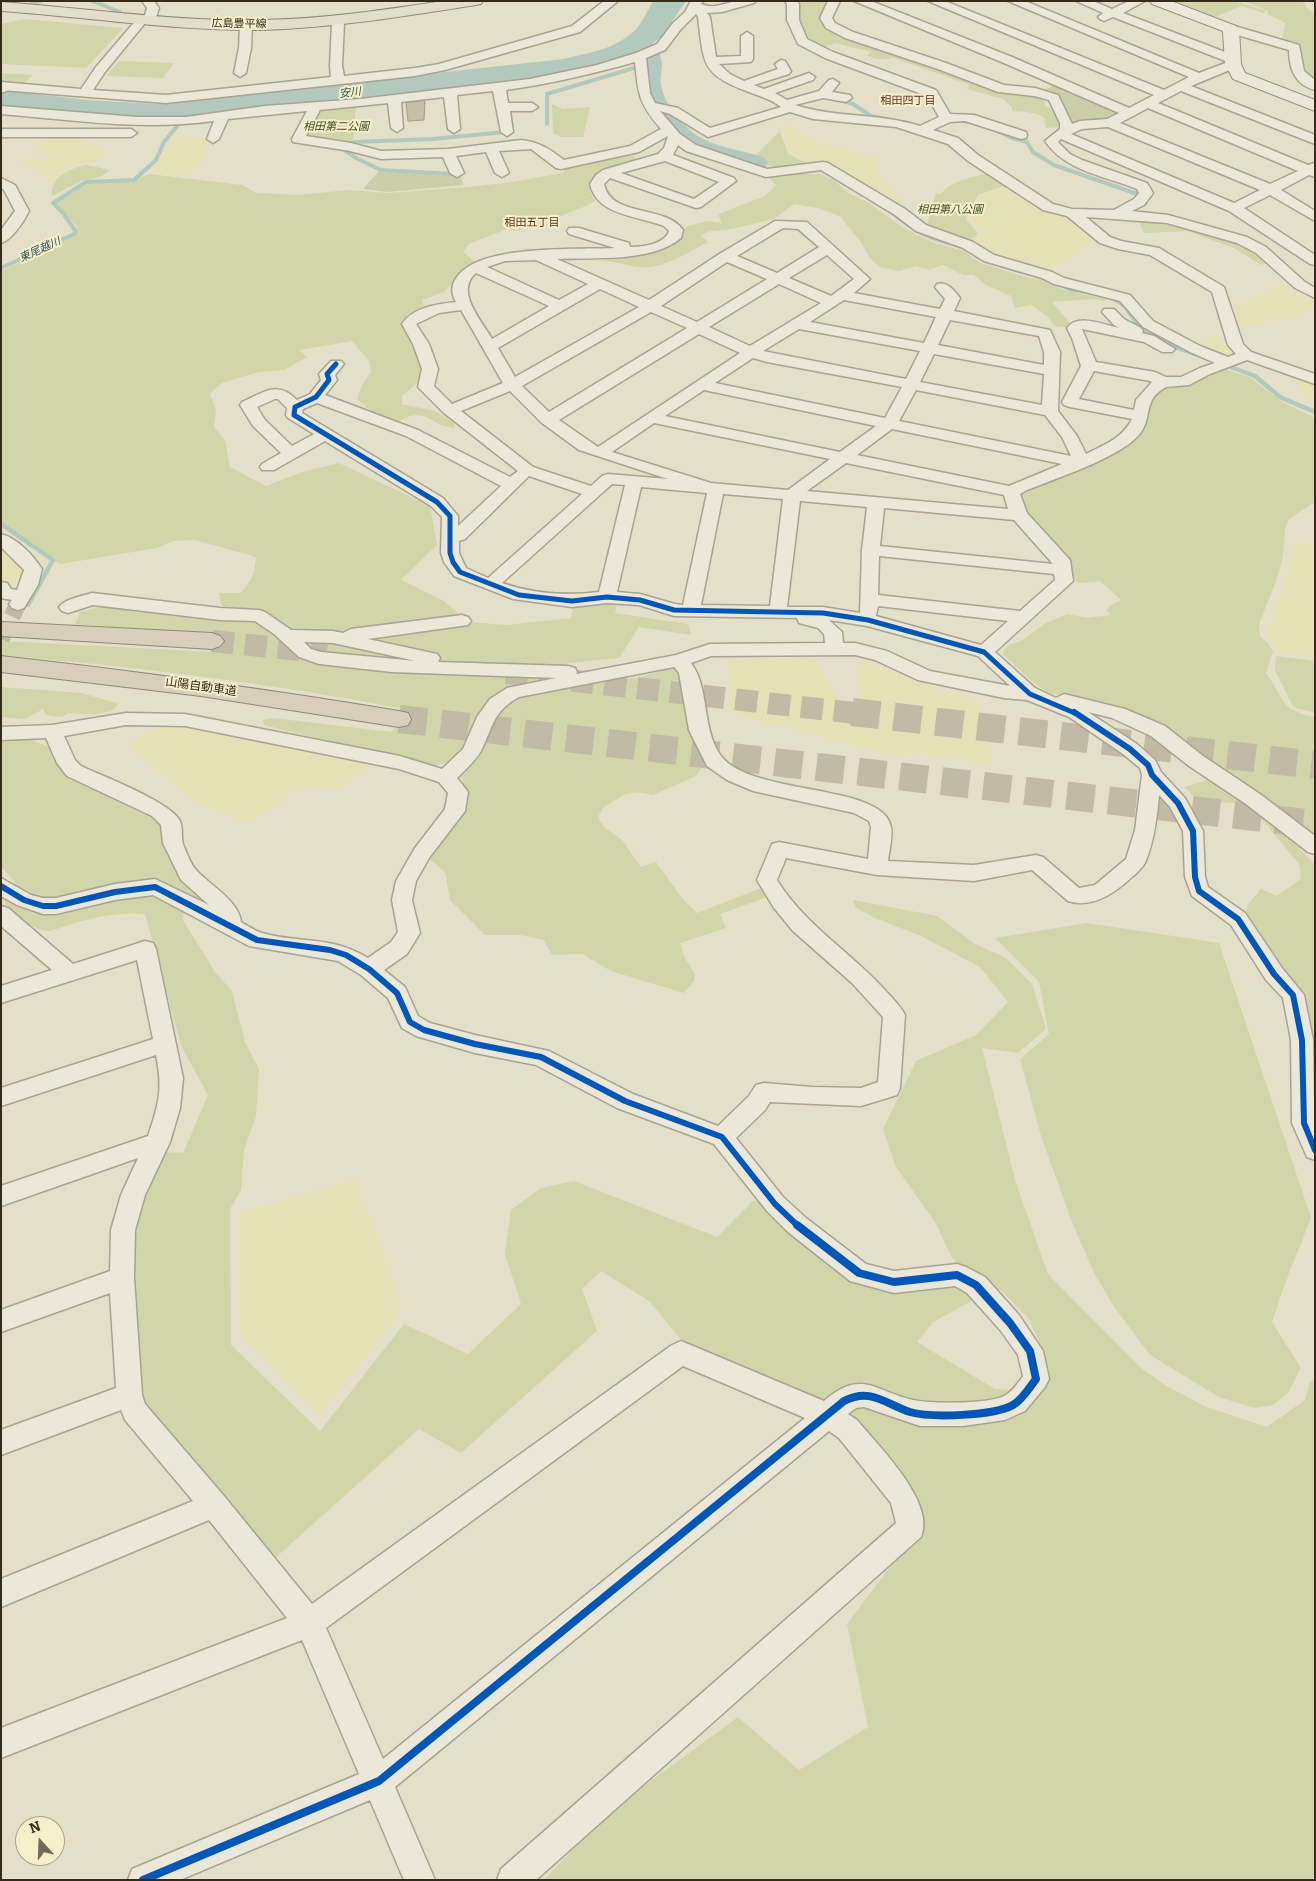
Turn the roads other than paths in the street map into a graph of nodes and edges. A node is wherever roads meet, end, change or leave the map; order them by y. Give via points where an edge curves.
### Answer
1 (148, 1) edge
2 (476, 1) edge
3 (612, 1) edge
4 (730, 1) edge
5 (750, 1) edge
6 (791, 1) edge
7 (834, 1) edge
8 (860, 1) edge
9 (934, 1) edge
10 (1014, 1) edge
11 (1082, 1) edge
12 (1139, 1) edge
13 (1157, 1) edge
14 (696, 3) edge
15 (972, 3) dead end
16 (714, 5) dead end
17 (1, 6) edge
18 (949, 8) junction
19 (1110, 13) junction
20 (898, 17) junction
21 (144, 19) junction
22 (338, 23) dead end
23 (246, 25) junction
24 (1079, 29) junction
25 (1231, 29) junction
26 (747, 36) dead end
27 (852, 36) junction
28 (1044, 45) junction
29 (640, 56) junction
30 (1008, 60) junction
31 (712, 61) junction
32 (781, 64) dead end
33 (1236, 67) junction
34 (240, 72) dead end
35 (809, 77) dead end
36 (1200, 77) junction
37 (335, 81) junction
38 (1057, 82) junction
39 (833, 83) dead end
40 (743, 85) junction
41 (1315, 86) edge
42 (2, 87) edge
43 (499, 87) junction
44 (1182, 87) junction
45 (1035, 92) junction
46 (450, 93) junction
47 (764, 93) junction
48 (84, 94) junction
49 (823, 94) junction
50 (1164, 95) junction
51 (846, 98) dead end
52 (394, 99) junction
53 (1148, 104) junction
54 (339, 105) junction
55 (656, 106) junction
56 (788, 106) junction
57 (1315, 106) edge
58 (315, 107) junction
59 (503, 107) junction
60 (532, 107) dead end
61 (1, 110) edge
62 (1129, 113) junction
63 (223, 116) junction
64 (946, 119) junction
65 (186, 122) junction
66 (1110, 123) junction
67 (397, 128) dead end
68 (454, 129) dead end
69 (922, 130) junction
70 (507, 132) dead end
71 (1063, 132) junction
72 (1, 133) edge
73 (673, 134) junction
74 (1021, 135) dead end
75 (213, 139) dead end
76 (1315, 140) edge
77 (491, 148) junction
78 (448, 153) junction
79 (664, 156) junction
80 (15, 170) dead end
81 (1313, 170) edge
82 (457, 173) dead end
83 (502, 173) dead end
84 (610, 173) junction
85 (2, 182) edge
86 (1270, 189) junction
87 (1234, 208) junction
88 (1072, 213) junction
89 (1117, 214) junction
90 (1315, 217) edge
91 (574, 231) dead end
92 (1, 239) edge
93 (828, 248) junction
94 (639, 251) junction
95 (538, 256) junction
96 (726, 256) junction
97 (1315, 261) edge
98 (476, 267) junction
99 (777, 278) junction
100 (598, 284) junction
101 (942, 286) dead end
102 (1315, 294) edge
103 (837, 299) junction
104 (465, 305) junction
105 (560, 306) junction
106 (649, 307) junction
107 (1109, 312) dead end
108 (946, 314) junction
109 (798, 324) junction
110 (697, 328) junction
111 (1149, 339) junction
112 (489, 347) junction
113 (928, 349) junction
114 (751, 352) junction
115 (1246, 356) junction
116 (1229, 362) junction
117 (336, 364) dead end
118 (1088, 366) junction
119 (1052, 371) junction
120 (1205, 371) junction
121 (1315, 379) edge
122 (1162, 382) junction
123 (911, 384) junction
124 (512, 385) junction
125 (703, 385) junction
126 (316, 397) junction
127 (295, 407) junction
128 (450, 410) junction
129 (1050, 412) junction
130 (1141, 416) junction
131 (652, 418) junction
132 (548, 420) junction
133 (890, 423) junction
134 (325, 434) junction
135 (291, 454) junction
136 (599, 454) junction
137 (846, 457) junction
138 (1080, 464) junction
139 (268, 467) dead end
140 (527, 470) junction
141 (634, 482) junction
142 (512, 485) junction
143 (711, 488) junction
144 (593, 492) junction
145 (1012, 492) junction
146 (792, 495) junction
147 (876, 502) junction
148 (1019, 515) junction
149 (452, 537) junction
150 (1, 539) edge
151 (871, 550) junction
152 (1063, 570) junction
153 (490, 585) junction
154 (1, 587) edge
155 (607, 596) junction
156 (870, 600) junction
157 (68, 608) dead end
158 (691, 610) junction
159 (786, 612) junction
160 (1024, 616) junction
161 (868, 620) junction
162 (462, 621) dead end
163 (1, 629) edge
164 (285, 636) junction
165 (333, 637) junction
166 (212, 641) tunnel mouth
167 (835, 649) junction
168 (984, 652) junction
169 (679, 660) junction
170 (1, 664) edge
171 (459, 669) junction
172 (621, 672) junction
173 (1030, 694) junction
174 (400, 719) tunnel mouth
175 (52, 731) junction
176 (1, 734) edge
177 (1152, 775) junction
178 (446, 777) junction
179 (1315, 847) edge
180 (877, 868) junction
181 (1, 886) edge
182 (1, 914) edge
183 (232, 928) junction
184 (369, 969) junction
185 (70, 974) junction
186 (1, 995) edge
187 (166, 1043) junction
188 (1, 1098) edge
189 (722, 1137) junction
190 (158, 1142) junction
191 (1315, 1150) edge
192 (1, 1196) edge
193 (122, 1278) junction
194 (1, 1321) edge
195 (130, 1395) junction
196 (828, 1415) junction
197 (1, 1443) edge
198 (214, 1506) junction
199 (1, 1592) edge
200 (309, 1623) junction
201 (1, 1743) edge
202 (378, 1781) junction
203 (143, 1880) edge
204 (420, 1880) edge
205 (512, 1880) edge

1 - 21 street via 152,14
2 - 23 main road, 広島豊平線 via 334,20
3 - 37 street via 585,24 558,35 430,69
4 - 16 street
5 - 14 street via 714,11 704,10
6 - 64 street via 793,20 802,41 829,55 932,93
7 - 27 street via 826,18 830,24
8 - 20 street
9 - 18 street
10 - 24 street
11 - 19 street
12 - 19 street
13 - 25 street
14 - 29 street via 661,48
14 - 31 street via 704,17
15 - 18 street
17 - 21 main road, 広島豊平線
18 - 20 street
18 - 28 street
19 - 24 street
19 - 33 street
20 - 27 street
20 - 30 street
21 - 23 main road, 広島豊平線
21 - 48 street
22 - 37 street
23 - 34 street via 246,48
24 - 28 street
24 - 36 street
25 - 33 street
25 - 41 street via 1295,48 1294,65 1298,73
26 - 31 street via 747,59
27 - 45 street via 1002,89
28 - 30 street
28 - 50 street
29 - 43 street via 566,76
29 - 55 street via 644,93
30 - 38 street
31 - 40 street via 720,74
32 - 40 street via 785,71
33 - 36 street
33 - 57 street
35 - 47 street
36 - 44 street
37 - 48 street via 179,98
37 - 54 street
38 - 45 street
38 - 62 street
39 - 49 street
40 - 47 street
42 - 48 street
43 - 46 street
43 - 59 street
44 - 50 street
44 - 76 street
45 - 71 street via 1054,98 1066,123
46 - 52 street
46 - 68 street
47 - 56 street
49 - 51 street
49 - 56 street
50 - 53 street
52 - 54 street
52 - 67 street
53 - 62 street
53 - 81 street
54 - 58 street
55 - 56 street via 674,111 708,133
55 - 73 street via 655,114
56 - 69 street via 813,115 882,120
58 - 63 street
58 - 78 street via 298,139 381,155
59 - 60 street
59 - 70 street
61 - 65 street
62 - 66 street
63 - 65 street
63 - 75 street
64 - 69 street
64 - 74 street via 962,117 986,122
65 - 72 street via 153,134
66 - 71 street via 1080,125
66 - 86 street
69 - 88 street via 953,141 1035,200
71 - 87 street
71 - 89 street via 1051,141 1060,154 1142,186 1146,193 1144,198
73 - 77 street via 634,149 561,166 533,145
73 - 79 street via 673,145
73 - 116 street via 698,151 766,173 823,166 921,228 968,245 996,261 1125,298 1148,324 1195,349
77 - 78 street
77 - 83 street
78 - 82 street
79 - 84 street
79 - 84 street via 729,181 696,204
80 - 85 street
81 - 86 street
84 - 94 street via 604,174 596,184 603,200 615,207 663,220 676,230 670,241
85 - 92 street via 10,188 22,211
86 - 87 street
86 - 90 street
87 - 97 street
88 - 89 street
88 - 115 street via 1105,240 1154,251 1219,290 1236,345
89 - 102 street via 1168,219 1242,240 1261,250
91 - 94 street
93 - 96 street via 802,225 780,224
93 - 99 street
93 - 103 street via 863,279
94 - 95 street
95 - 98 street via 505,258 480,263
95 - 100 street
96 - 99 street
96 - 106 street
98 - 104 street via 465,274 458,288
98 - 105 street
99 - 103 street
99 - 110 street
100 - 105 street
100 - 106 street
101 - 108 street via 953,298
103 - 108 street
103 - 109 street
104 - 112 street
104 - 128 street via 435,310 409,324 430,369 426,387
105 - 112 street
106 - 110 street
106 - 124 street
107 - 111 street via 1119,322
108 - 113 street
108 - 119 street via 1046,333 1052,352
109 - 113 street
109 - 114 street
110 - 114 street
110 - 132 street
111 - 118 street via 1080,324 1074,328
111 - 120 street via 1181,357 1205,364
112 - 124 street
113 - 119 street
113 - 123 street
114 - 123 street
114 - 125 street
115 - 116 street
115 - 121 street
116 - 120 street
117 - 126 street
118 - 122 street via 1155,377
118 - 130 street via 1070,402
119 - 129 street
120 - 122 street via 1184,382
122 - 130 street via 1144,400
123 - 129 street
123 - 133 street
124 - 128 street
124 - 132 street
125 - 131 street
125 - 133 street
126 - 127 street
126 - 142 street via 412,433
127 - 134 street via 294,415
127 - 135 street via 282,394 273,394 248,405 259,423
128 - 140 street
129 - 138 street via 1075,444
130 - 138 street via 1134,431 1124,441
131 - 136 street
131 - 137 street
132 - 136 street
133 - 137 street
133 - 138 street
134 - 135 street
134 - 149 street via 437,502 450,516
135 - 139 street
136 - 143 street
137 - 145 street
137 - 146 street
138 - 145 street
140 - 142 street
140 - 144 street
141 - 143 street
141 - 144 street via 608,480
141 - 155 street
142 - 149 street via 460,535
143 - 146 street
143 - 158 street
144 - 153 street
145 - 148 street
146 - 147 street
146 - 159 street
147 - 148 street
147 - 151 street
148 - 152 street via 1061,560
149 - 153 street via 450,553 460,572
150 - 154 street via 33,569 20,600
151 - 152 street
151 - 156 street
152 - 160 street via 1064,581
153 - 155 street via 519,595 572,601
155 - 158 street via 640,600 674,610
156 - 160 street
156 - 161 street
157 - 164 street via 92,599 259,616
158 - 159 street
159 - 161 street via 823,613
159 - 167 street via 824,624 834,632
160 - 168 street
161 - 168 street
162 - 165 street
163 - 166 highway
164 - 165 street
164 - 171 street via 304,653 319,658
165 - 171 street via 429,658
167 - 169 street via 710,650
167 - 173 street via 855,649 881,655 925,676
168 - 173 street
169 - 172 street
169 - 180 street via 688,672 699,730 714,761 734,775 760,786 859,807 877,817 881,827
170 - 174 highway, 山陽自動車道 via 238,692
171 - 172 street
172 - 178 street via 505,696 490,708 470,753
173 - 177 street via 1076,714 1106,732 1148,765
173 - 179 street via 1118,713 1158,731 1196,761 1253,798
175 - 176 street
175 - 178 street via 126,719 185,720 400,763
175 - 183 street via 74,771 159,811 171,823 173,843 188,875 212,895 230,918
177 - 180 street via 1145,830 1135,862 1100,892 1075,896 1036,862 974,873
177 - 191 street via 1178,802 1193,831 1194,878 1199,891 1238,918 1274,974 1293,995 1302,1040 1304,1123
178 - 184 street via 458,792 455,811 422,853 406,881 402,900 409,933 398,948
180 - 189 street via 779,849 767,880 800,925 860,977 894,1015 889,1088 861,1097 764,1092
181 - 183 street via 24,900 43,906 155,887
182 - 185 street
183 - 184 street via 257,940 330,950 346,955
184 - 189 street via 397,993 410,1022 424,1030 475,1044 541,1056 625,1101
185 - 186 street
185 - 187 street via 145,949
187 - 188 street
187 - 190 street via 172,1078 169,1108
189 - 196 street via 774,1204 859,1273 894,1282 957,1275 976,1285 1020,1336 1034,1365 1036,1380 1012,1405 996,1411 913,1413 866,1394 837,1405
190 - 192 street
190 - 193 street via 133,1195 122,1230
193 - 194 street
193 - 195 street
195 - 197 street
195 - 198 street via 134,1412
196 - 200 street via 681,1353
196 - 202 street
196 - 205 street via 848,1429 903,1497 911,1528
198 - 199 street
198 - 200 street
200 - 201 street
200 - 202 street
202 - 203 street
202 - 204 street

